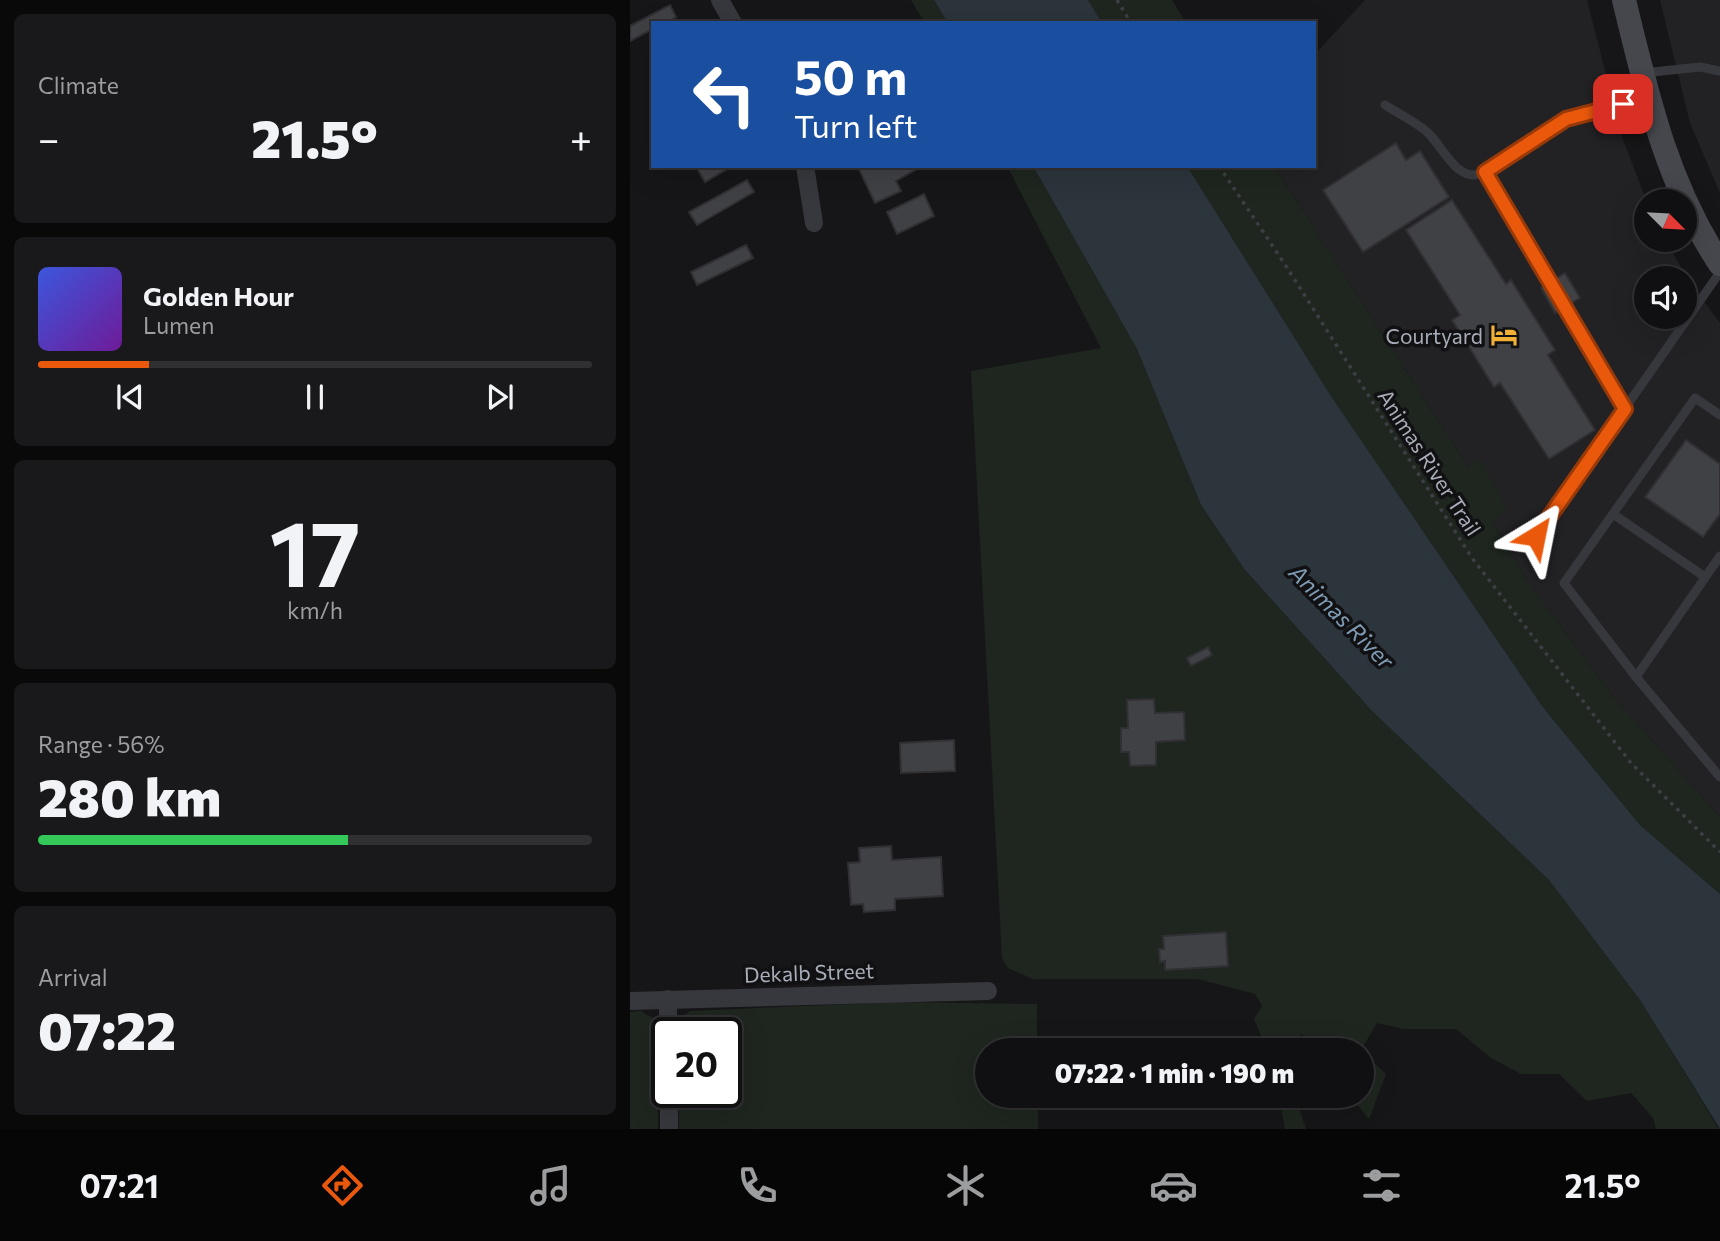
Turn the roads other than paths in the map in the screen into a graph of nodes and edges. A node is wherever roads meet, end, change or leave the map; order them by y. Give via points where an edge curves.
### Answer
1 (720, 0) edge
2 (1624, 0) edge
3 (732, 21) edge
4 (1720, 71) edge
5 (1642, 74) junction
6 (1648, 98) junction
7 (1385, 105) dead end
8 (805, 168) edge
9 (1485, 172) junction
10 (814, 223) dead end
11 (1720, 264) edge
12 (1720, 272) edge
13 (1625, 409) junction
14 (1720, 415) edge
15 (1613, 514) junction
16 (1536, 536) dead end
17 (1720, 556) edge
18 (1705, 577) junction
19 (1636, 677) junction
20 (1720, 777) edge
21 (988, 991) dead end
22 (668, 999) junction
23 (630, 1001) edge
24 (668, 1017) edge
25 (668, 1108) edge
26 (669, 1129) edge

1 - 3 street
2 - 5 main road
4 - 5 lane via 1700,67
5 - 6 main road
6 - 9 lane via 1566,119
6 - 11 main road via 1679,187
7 - 9 lane via 1428,132 1459,170 1474,176
8 - 10 street
9 - 13 lane
12 - 13 lane
13 - 16 lane
14 - 15 lane via 1695,398
15 - 18 lane
15 - 19 lane via 1564,583
17 - 18 lane
18 - 19 lane
19 - 20 lane
21 - 22 street, Dekalb Street
22 - 23 street, Dekalb Street
22 - 24 street
25 - 26 street

